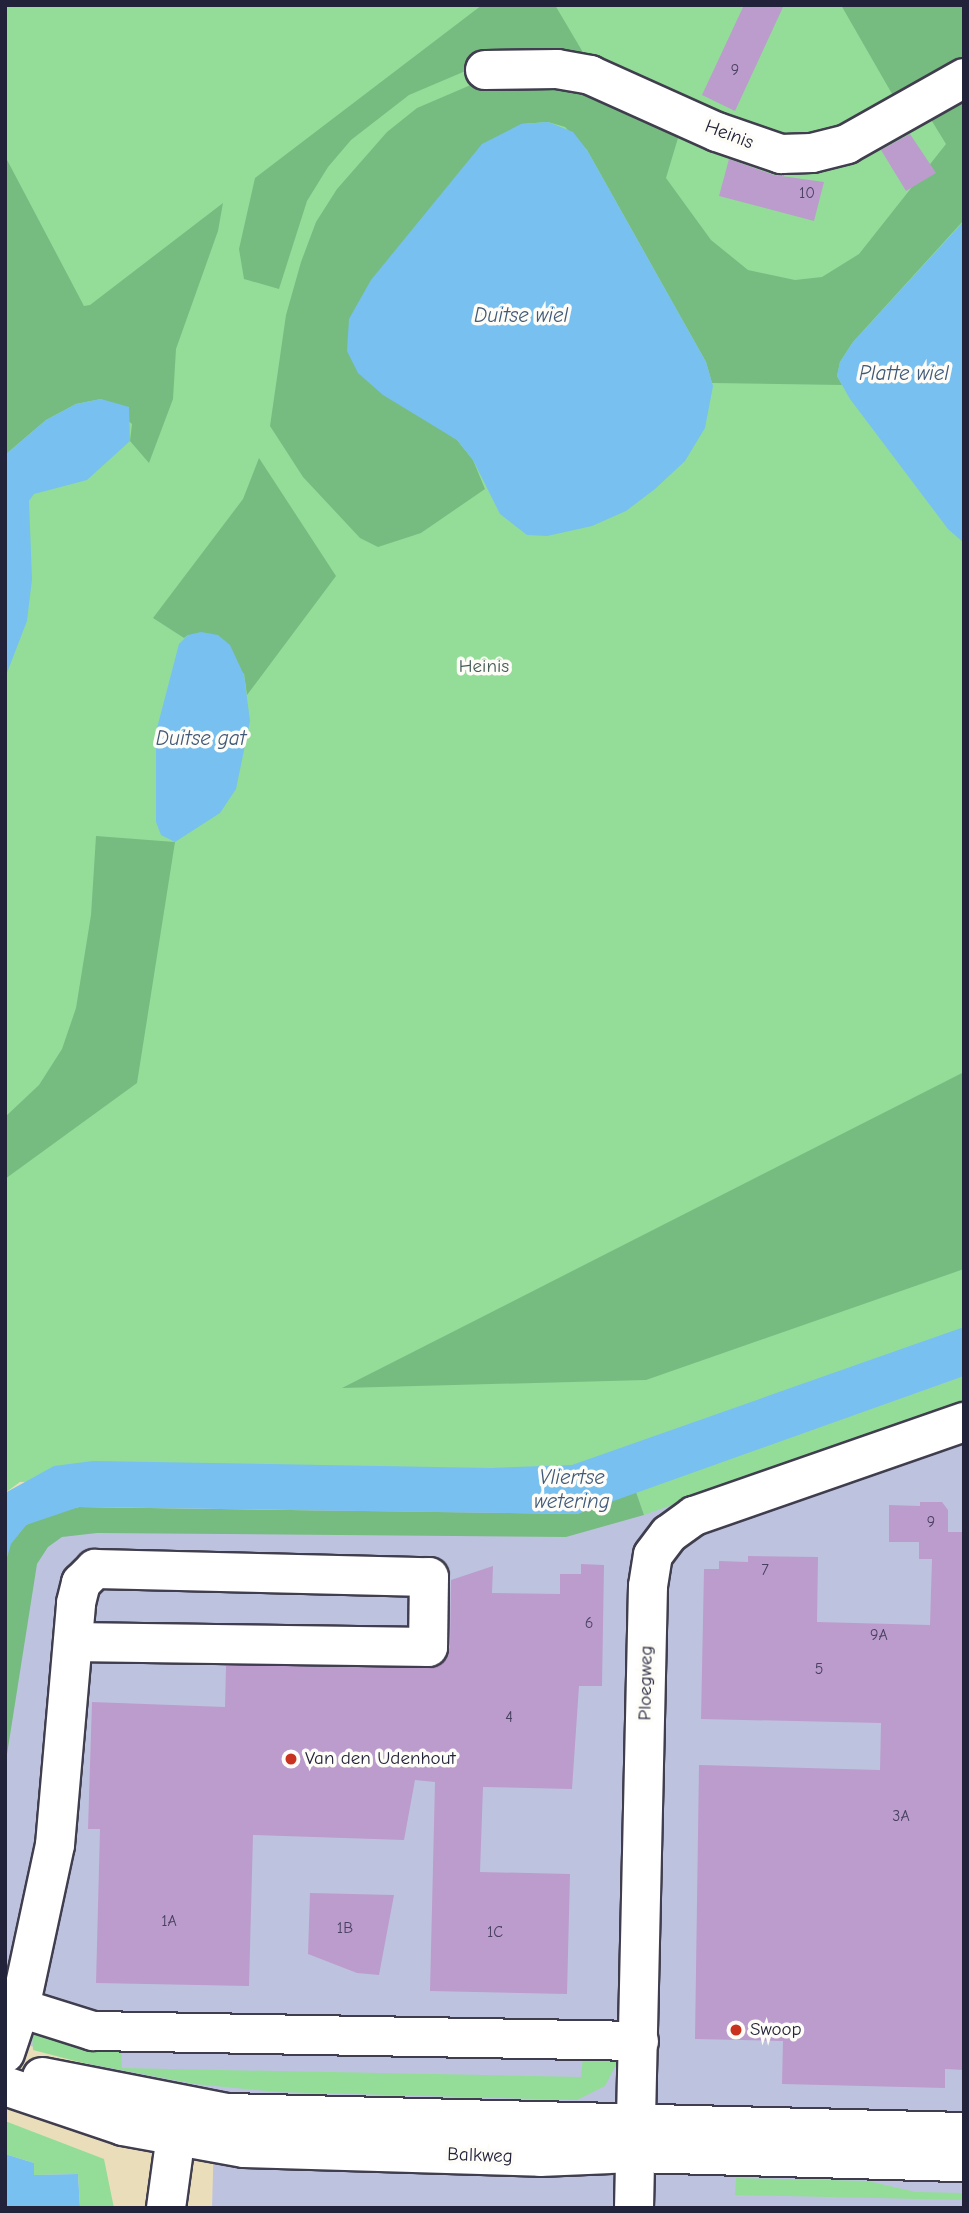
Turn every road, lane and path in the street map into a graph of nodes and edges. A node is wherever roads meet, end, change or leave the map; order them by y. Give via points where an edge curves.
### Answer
1 (485, 70) dead end
2 (964, 78) edge
3 (964, 1422) edge
4 (73, 1642) junction
5 (20, 2008) junction
6 (639, 2041) junction
7 (5, 2053) edge
8 (5, 2067) edge
9 (5, 2086) edge
10 (178, 2123) junction
11 (964, 2132) edge
12 (637, 2140) junction
13 (964, 2162) edge
14 (166, 2208) edge
15 (634, 2208) edge

1 - 2 street, Heinis via 532,67 590,75 717,132 781,154 812,153 847,144
3 - 6 street, Ploegweg via 694,1516 668,1534 653,1555 648,1586
4 - 4 street via 80,1583 95,1569 429,1577 428,1647
4 - 5 street via 55,1845
5 - 6 street via 93,2031
5 - 7 street
6 - 12 street, Ploegweg
8 - 10 street, Balkweg
9 - 10 street, Balkweg via 85,2116
10 - 12 street, Balkweg via 228,2113
10 - 14 street
11 - 12 street, Balkweg
12 - 13 street, Balkweg
12 - 15 street, Ploegweg

